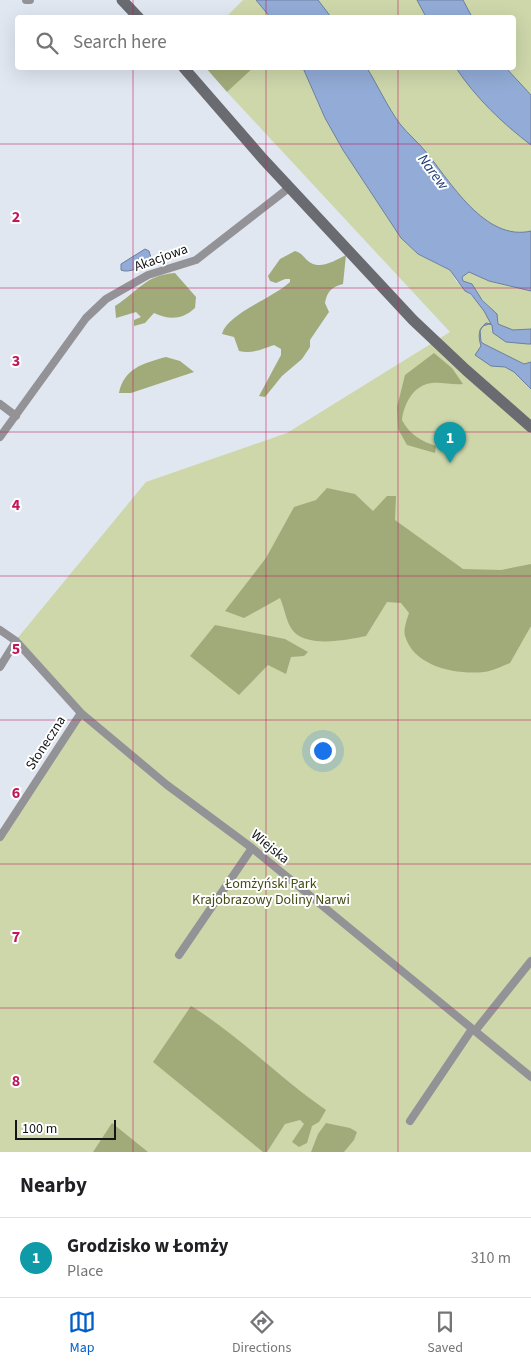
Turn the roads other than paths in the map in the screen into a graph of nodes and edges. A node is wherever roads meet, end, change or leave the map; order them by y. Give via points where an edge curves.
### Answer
1 (26, 0) edge
2 (30, 0) edge
3 (122, 0) edge
4 (136, 15) edge
5 (186, 70) edge
6 (290, 187) junction
7 (0, 404) edge
8 (16, 416) junction
9 (531, 427) edge
10 (0, 437) edge
11 (0, 630) edge
12 (16, 641) junction
13 (0, 667) edge
14 (81, 713) junction
15 (0, 837) edge
16 (252, 848) junction
17 (179, 955) dead end
18 (531, 961) edge
19 (473, 1030) junction
20 (531, 1077) edge
21 (410, 1121) dead end

1 - 2 street
3 - 4 street
5 - 6 street
6 - 8 street, Akacjowa via 202,256 142,278 106,298 86,318
6 - 9 street via 436,343
7 - 8 street
8 - 10 street, Akacjowa
11 - 12 street, Wiejska
12 - 13 street
12 - 14 street, Wiejska
14 - 15 street, Słoneczna
14 - 16 street, Wiejska
16 - 17 street
16 - 19 street, Wiejska
18 - 19 street
19 - 20 street, Wiejska
19 - 21 street

